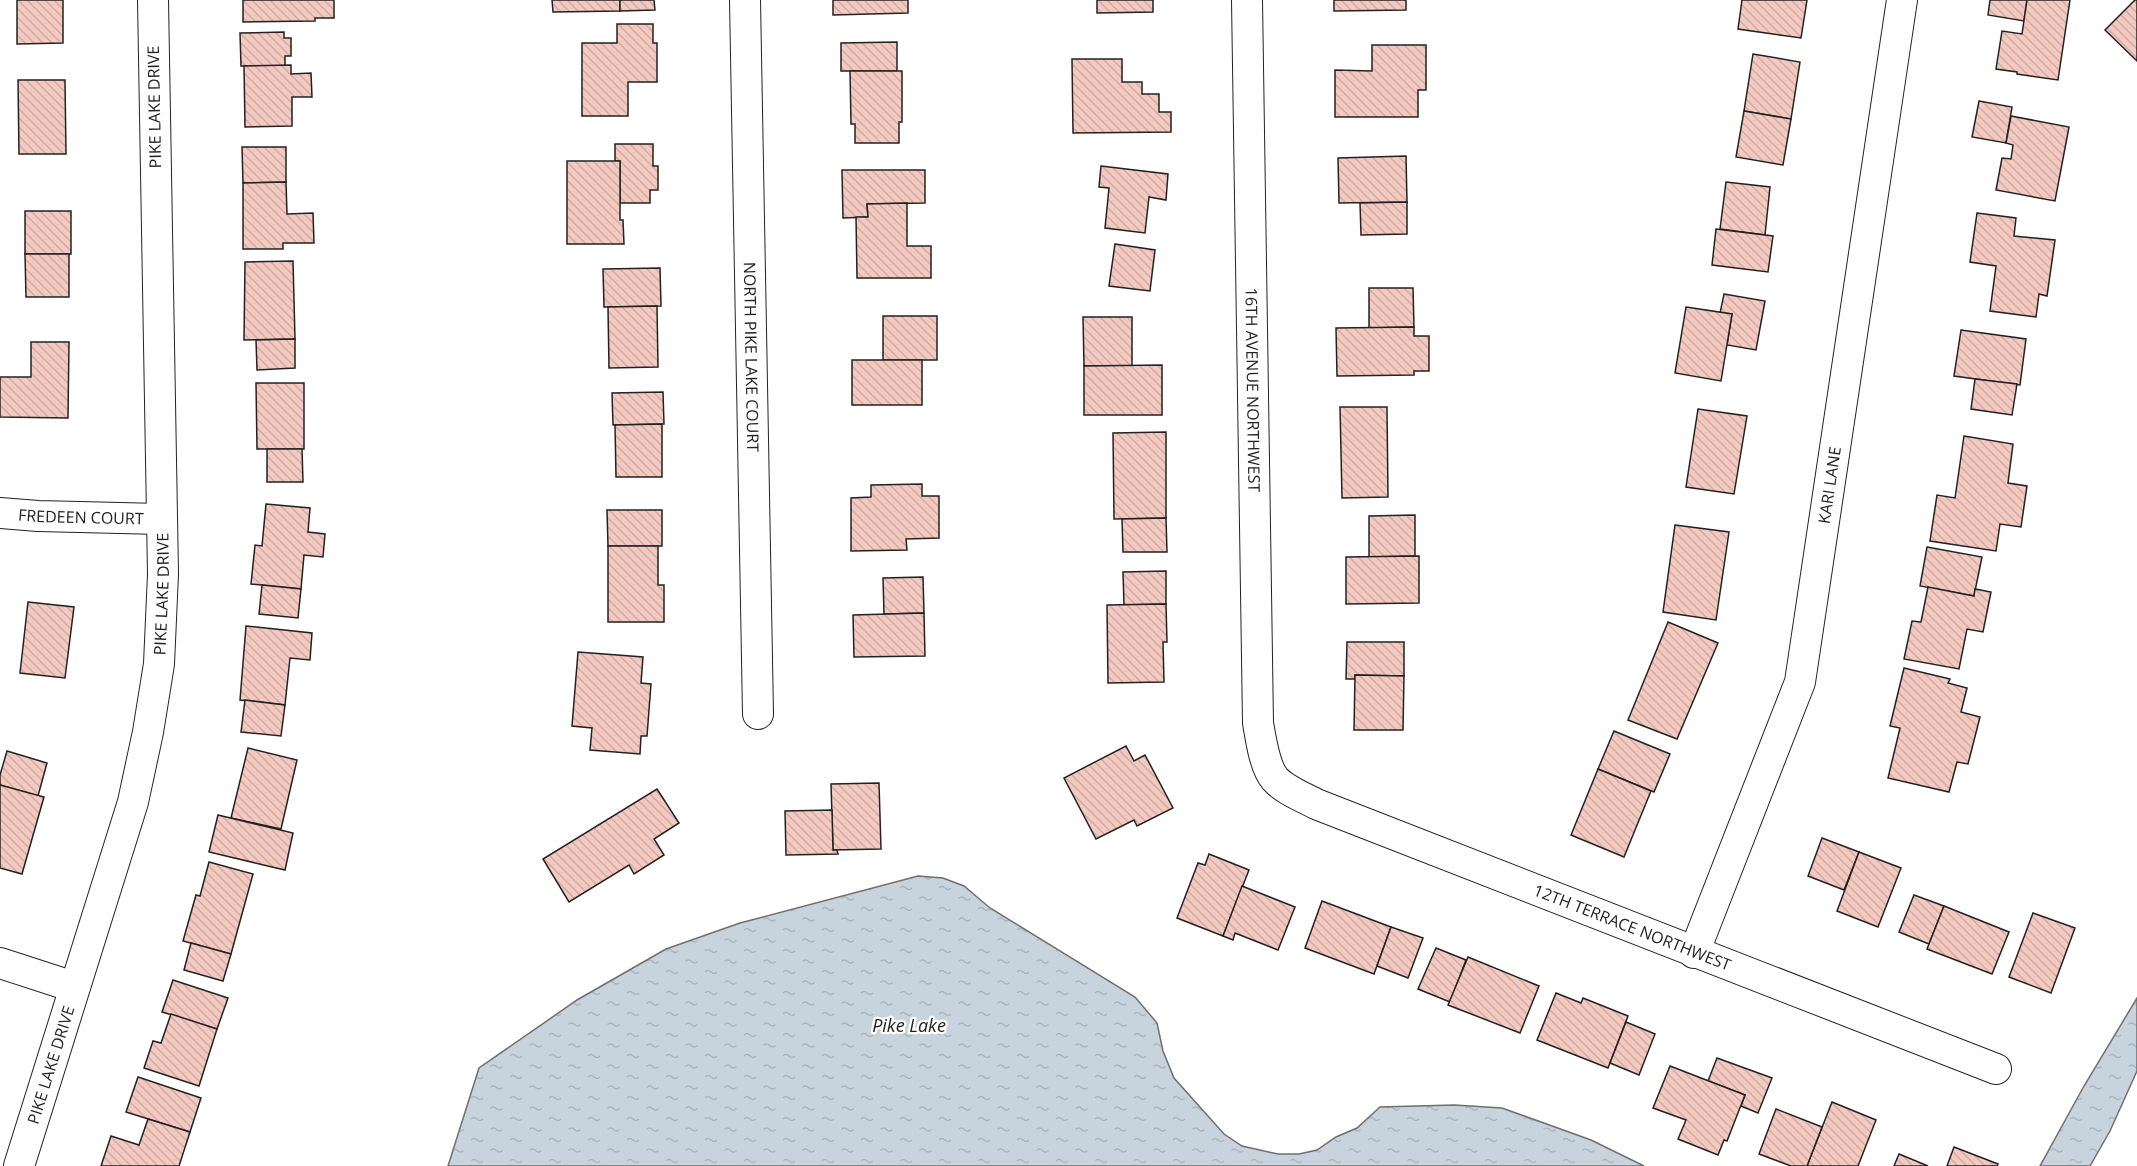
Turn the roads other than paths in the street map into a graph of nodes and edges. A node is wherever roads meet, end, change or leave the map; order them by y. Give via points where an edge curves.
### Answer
1 (153, 0) edge
2 (745, 0) edge
3 (1247, 0) edge
4 (1902, 0) edge
5 (0, 513) edge
6 (161, 519) junction
7 (758, 714) dead end
8 (1274, 778) joint
9 (1694, 953) junction
10 (0, 963) edge
11 (74, 987) junction
12 (1996, 1069) dead end
13 (19, 1166) edge

1 - 6 street, PIKE LAKE DRIVE
2 - 7 street, NORTH PIKE LAKE COURT
3 - 8 street, 16TH AVENUE NORTHWEST via 1258,723 1263,751
4 - 9 street, KARI LANE via 1800,682
5 - 6 street, FREDEEN COURT
6 - 11 street, PIKE LAKE DRIVE via 159,664 148,732 133,802
8 - 9 street, 12TH TERRACE NORTHWEST via 1316,804
9 - 12 street, 12TH TERRACE NORTHWEST
10 - 11 street
11 - 13 street, PIKE LAKE DRIVE

